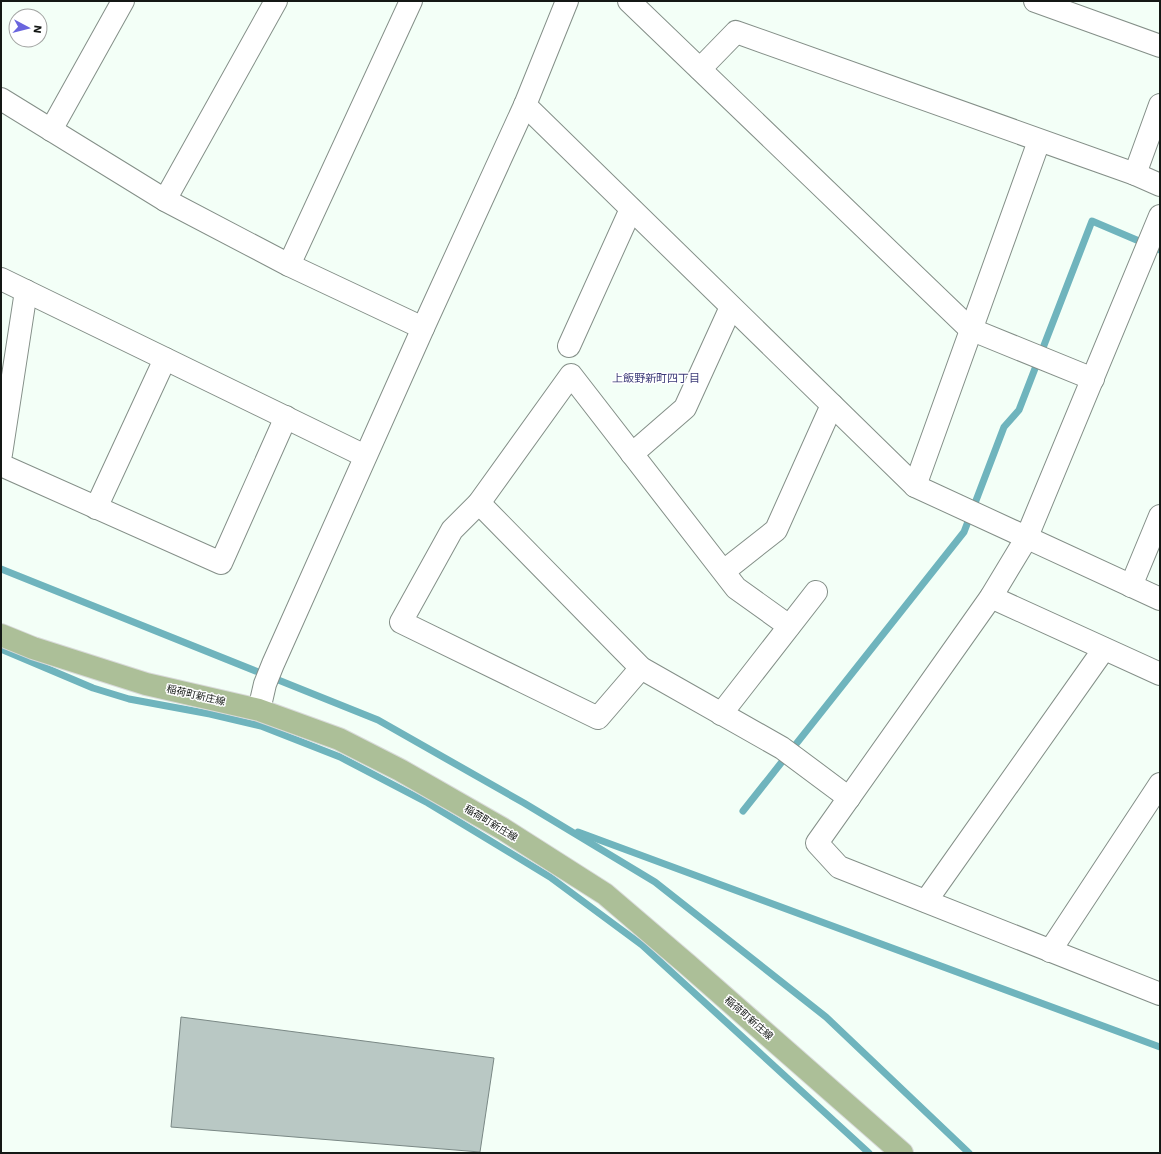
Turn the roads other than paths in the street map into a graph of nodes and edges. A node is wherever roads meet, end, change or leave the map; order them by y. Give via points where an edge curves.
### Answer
1 (123, 1) edge
2 (276, 1) edge
3 (411, 1) edge
4 (567, 1) edge
5 (629, 1) edge
6 (1035, 1) edge
7 (1160, 46) edge
8 (700, 69) junction
9 (1, 99) edge
10 (525, 105) junction
11 (1160, 105) edge
12 (51, 130) junction
13 (1039, 141) junction
14 (1135, 174) junction
15 (1160, 185) edge
16 (165, 200) junction
17 (631, 208) junction
18 (1160, 216) edge
19 (289, 265) junction
20 (1, 279) edge
21 (26, 291) junction
22 (731, 307) junction
23 (422, 328) junction
24 (970, 329) junction
25 (569, 346) dead end
26 (165, 359) junction
27 (1093, 379) junction
28 (832, 405) junction
29 (286, 417) junction
30 (1, 454) edge
31 (632, 454) junction
32 (365, 456) junction
33 (1, 465) edge
34 (915, 486) junction
35 (479, 503) junction
36 (96, 508) junction
37 (1160, 516) edge
38 (1026, 539) junction
39 (724, 571) junction
40 (1131, 586) junction
41 (816, 592) dead end
42 (991, 597) junction
43 (1160, 599) edge
44 (789, 626) junction
45 (1, 635) edge
46 (1104, 649) junction
47 (640, 668) junction
48 (1160, 674) edge
49 (259, 710) junction
50 (721, 714) junction
51 (1160, 784) edge
52 (849, 798) junction
53 (926, 901) junction
54 (1050, 951) junction
55 (1160, 994) edge
56 (902, 1153) edge

1 - 12 street
2 - 16 street
3 - 19 street
4 - 10 street
5 - 8 street
6 - 7 street
8 - 13 street via 736,32
8 - 24 street
9 - 12 street
10 - 17 street
10 - 23 street
11 - 14 street
12 - 16 street
13 - 14 street
13 - 24 street
14 - 15 street
16 - 19 street
17 - 22 street
17 - 25 street
18 - 27 street
19 - 23 street
20 - 21 street
21 - 26 street
21 - 30 street
22 - 28 street
22 - 31 street via 685,408
23 - 32 street
24 - 27 street
24 - 34 street
26 - 29 street
26 - 36 street
27 - 38 street
28 - 34 street
28 - 39 street via 776,530
29 - 32 street
29 - 36 street via 221,563
31 - 35 street via 571,376
31 - 39 street
32 - 49 street via 273,664
33 - 36 street
34 - 38 street
35 - 47 street
35 - 47 street via 452,530 401,622 598,718
37 - 40 street
38 - 40 street
38 - 42 street
39 - 44 street via 736,588
40 - 43 street
41 - 44 street
42 - 46 street
42 - 52 street
44 - 50 street
45 - 49 main road, 稲荷町新庄線 via 33,648 146,684
46 - 48 street
46 - 53 street
47 - 50 street
49 - 56 main road, 稲荷町新庄線 via 339,740 400,770 503,829 605,894
50 - 52 street via 782,748
51 - 54 street
52 - 53 street via 817,843 840,867
53 - 54 street
54 - 55 street

